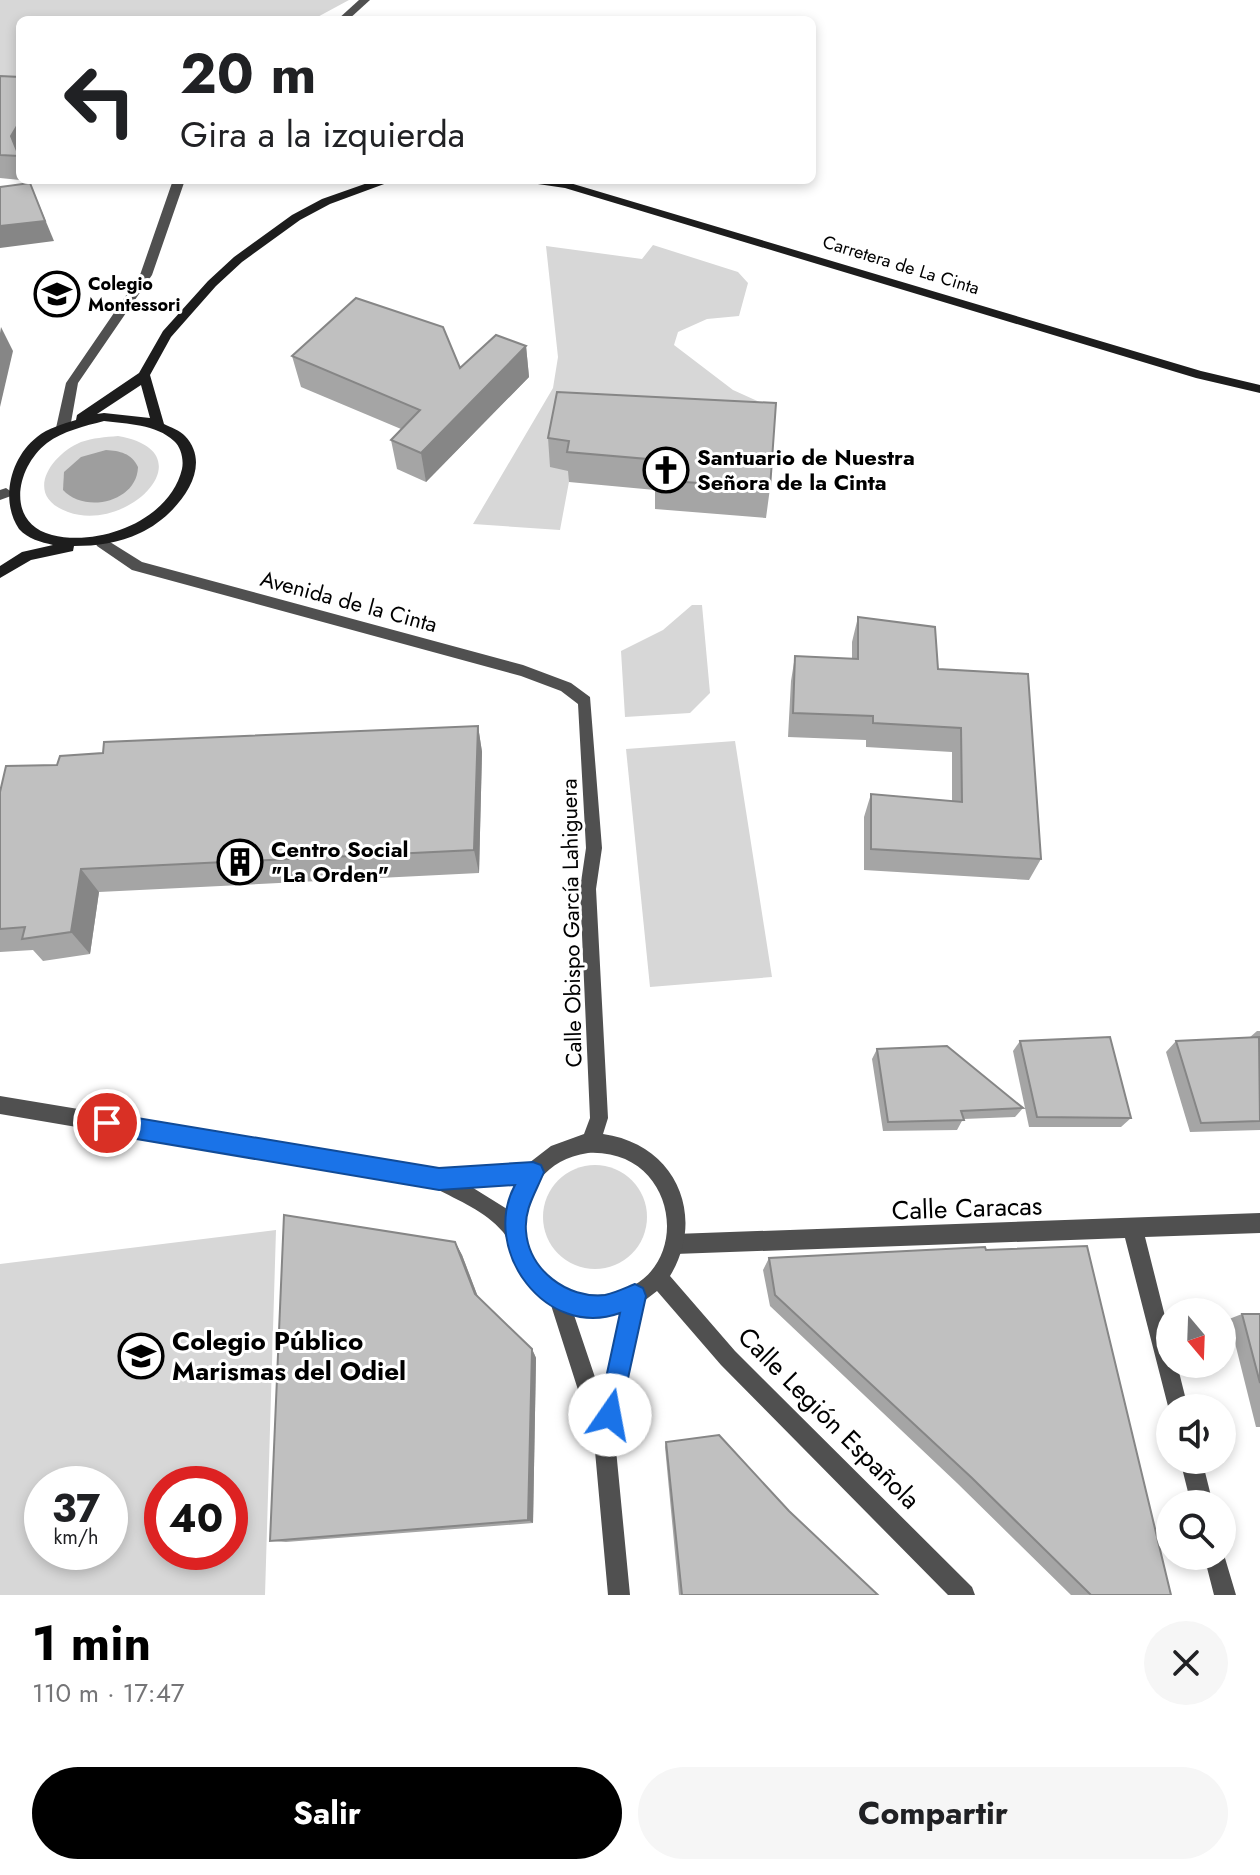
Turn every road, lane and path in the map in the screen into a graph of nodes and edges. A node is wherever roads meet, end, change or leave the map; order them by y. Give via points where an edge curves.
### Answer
1 (365, 0) edge
2 (347, 16) edge
3 (178, 184) edge
4 (374, 184) edge
5 (550, 184) edge
6 (144, 375) junction
7 (1260, 389) edge
8 (158, 423) junction
9 (69, 426) junction
10 (4, 501) edge
11 (102, 542) junction
12 (79, 544) junction
13 (0, 573) edge
14 (585, 701) joint
15 (0, 1105) edge
16 (591, 1143) junction
17 (533, 1172) junction
18 (439, 1179) junction
19 (1260, 1223) edge
20 (1133, 1229) junction
21 (515, 1230) junction
22 (675, 1244) junction
23 (658, 1277) junction
24 (635, 1296) junction
25 (558, 1297) junction
26 (1174, 1394) edge
27 (605, 1440) junction
28 (1219, 1570) edge
29 (619, 1595) edge
30 (964, 1595) edge
31 (1225, 1595) edge

1 - 2 street
3 - 9 street via 146,275 72,383
4 - 6 main road via 333,195 253,248 166,335
5 - 7 main road, Carretera de La Cinta
6 - 8 main road
6 - 9 main road
8 - 9 main road via 104,417
8 - 11 main road via 179,437 190,456 190,476 181,497 162,516
9 - 10 main road via 23,456 11,474
10 - 12 main road via 28,531 51,541
11 - 12 main road
11 - 14 street, Avenida de la Cinta via 137,566 523,671 566,687
12 - 13 main road via 27,556
14 - 16 street, Calle Obispo García Lahiguera via 594,848 588,889 599,1118
15 - 18 street
16 - 17 street via 556,1152
16 - 22 street via 611,1142 636,1151 657,1167 671,1190 678,1217
17 - 18 street
17 - 21 street via 519,1200
18 - 21 street via 493,1209
19 - 20 street, Calle Caracas
20 - 22 street, Calle Caracas
20 - 26 street
21 - 25 street via 533,1277
22 - 23 street
23 - 24 street
23 - 30 street, Calle Legión Española via 728,1358
24 - 25 street via 607,1306 579,1305
24 - 27 street
25 - 27 street
27 - 29 street
28 - 31 street

